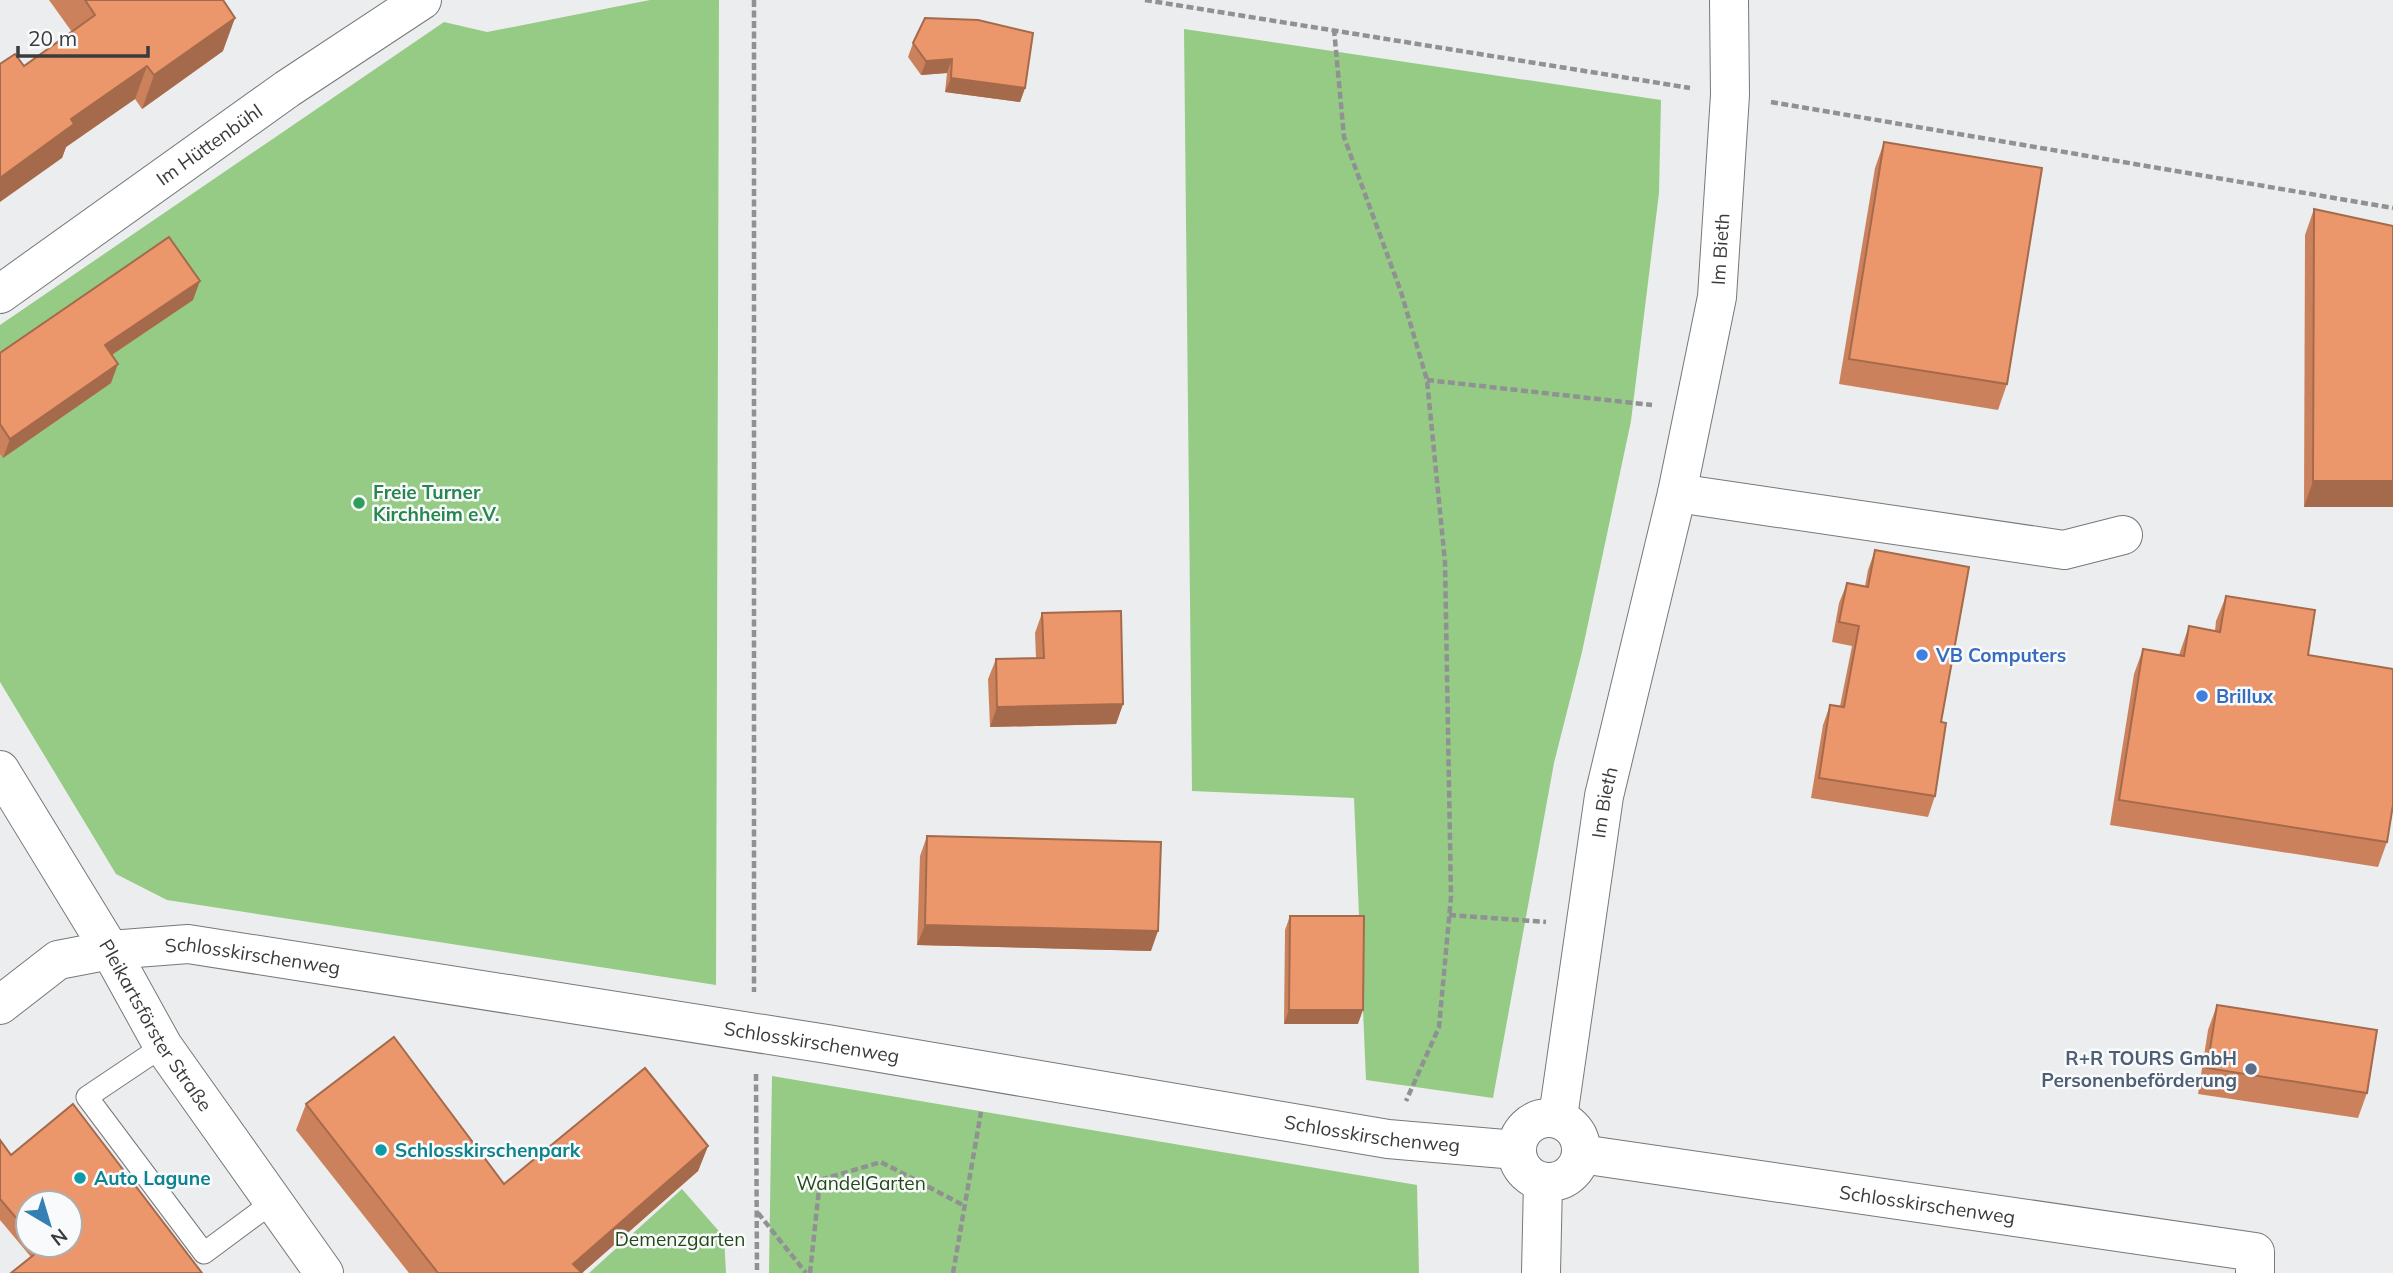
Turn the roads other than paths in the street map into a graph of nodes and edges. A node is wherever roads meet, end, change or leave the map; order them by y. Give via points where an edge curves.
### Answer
1 (422, 0) edge
2 (1728, 0) edge
3 (0, 294) edge
4 (1676, 493) junction
5 (2123, 535) dead end
6 (0, 770) edge
7 (110, 950) junction
8 (0, 1005) edge
9 (163, 1046) junction
10 (1558, 1117) junction
11 (1516, 1150) junction
12 (1581, 1154) junction
13 (1542, 1182) junction
14 (274, 1202) junction
15 (324, 1273) edge
16 (1541, 1273) edge
17 (2255, 1273) edge

1 - 3 street, Im Hüttenbühl via 287,89
2 - 4 street, Im Bieth via 1730,95 1717,298
4 - 5 street via 2064,550
4 - 10 street, Im Bieth via 1604,796
6 - 7 street, Pleikartsförster Straße
7 - 8 street, Schlosskirschenweg via 58,960
7 - 9 street, Pleikartsförster Straße
7 - 11 street, Schlosskirschenweg via 188,944 1388,1139
9 - 14 street, Pleikartsförster Straße
9 - 14 lane via 87,1097 204,1253
10 - 11 street via 1538,1119 1520,1135
10 - 12 street via 1572,1127
11 - 13 street via 1520,1166
12 - 13 street via 1576,1169 1560,1182
12 - 17 street, Schlosskirschenweg via 2255,1252
13 - 16 street
14 - 15 street, Pleikartsförster Straße

